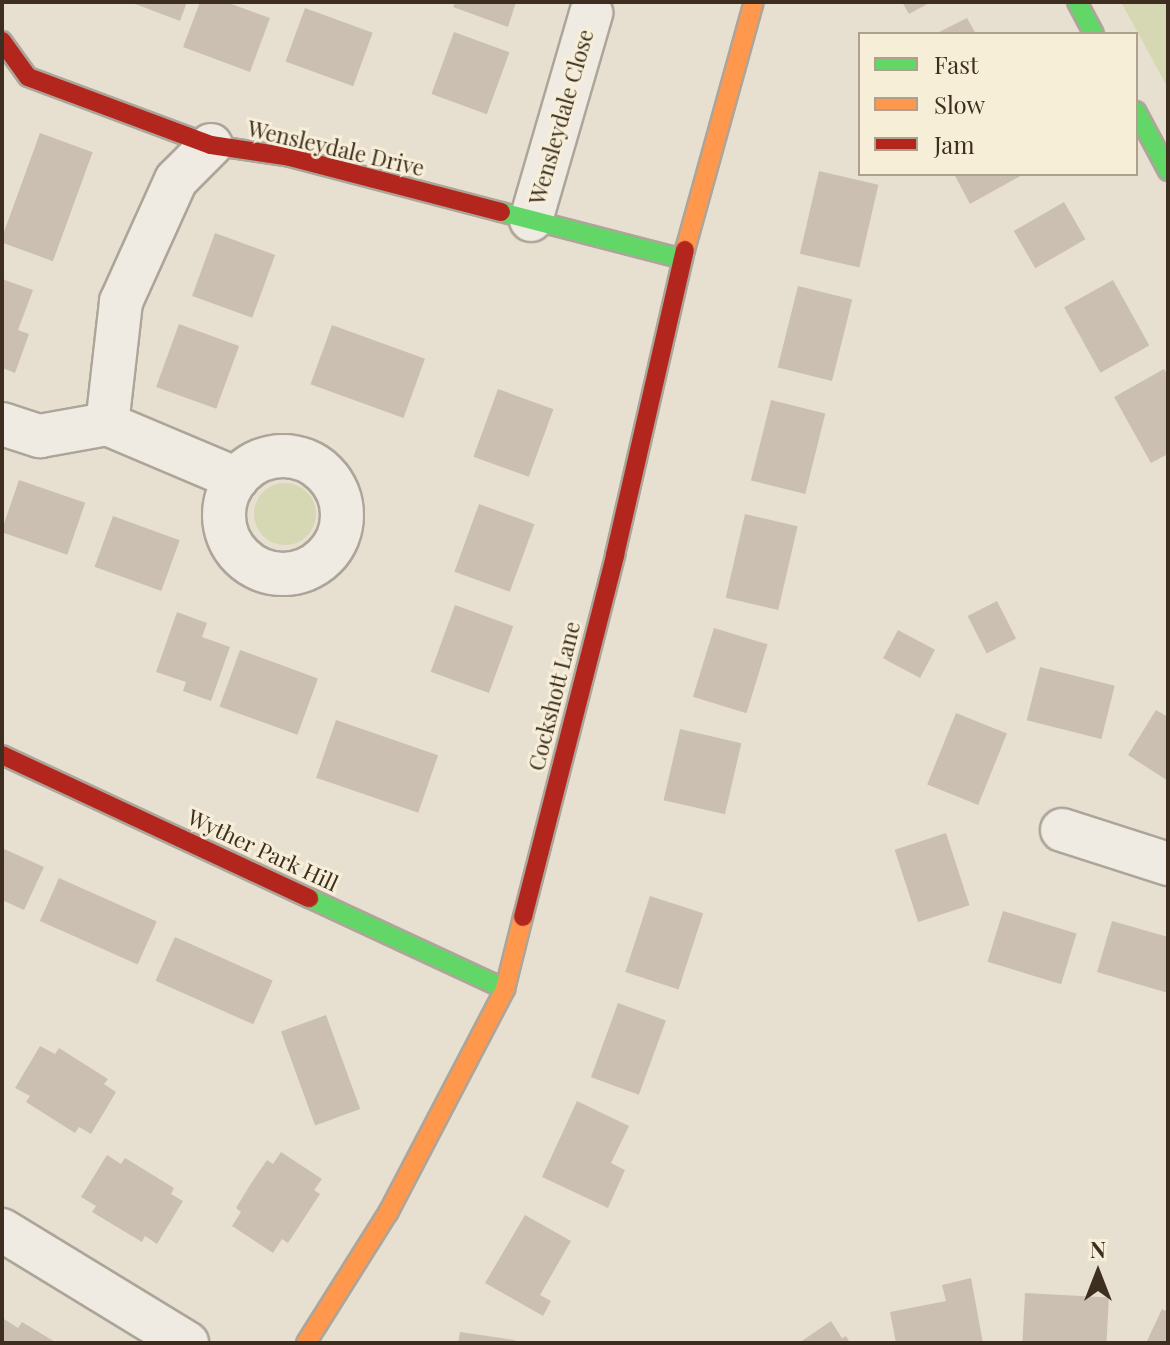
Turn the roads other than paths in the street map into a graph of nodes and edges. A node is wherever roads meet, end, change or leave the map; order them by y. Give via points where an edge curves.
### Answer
1 (1077, 2) edge
2 (752, 11) edge
3 (591, 13) dead end
4 (1093, 32) edge
5 (2, 41) edge
6 (1138, 115) edge
7 (211, 145) junction
8 (1168, 171) edge
9 (531, 220) junction
10 (683, 259) junction
11 (2, 424) edge
12 (107, 424) junction
13 (237, 479) dead end
14 (2, 755) edge
15 (1062, 830) dead end
16 (1168, 864) edge
17 (505, 989) junction
18 (2, 1230) edge
19 (187, 1343) edge
20 (306, 1343) edge

1 - 4 street
2 - 10 street, Cockshott Lane
3 - 9 street, Wensleydale Close
5 - 7 street, Wensleydale Drive via 28,77
6 - 8 street
7 - 9 street, Wensleydale Drive via 290,157
7 - 12 street via 176,180 121,302
9 - 10 street, Wensleydale Drive
10 - 17 street, Cockshott Lane via 615,555
11 - 12 street via 40,436
12 - 13 street
14 - 17 street, Wyther Park Hill
15 - 16 street
17 - 20 street, Cockshott Lane via 388,1213
18 - 19 street

